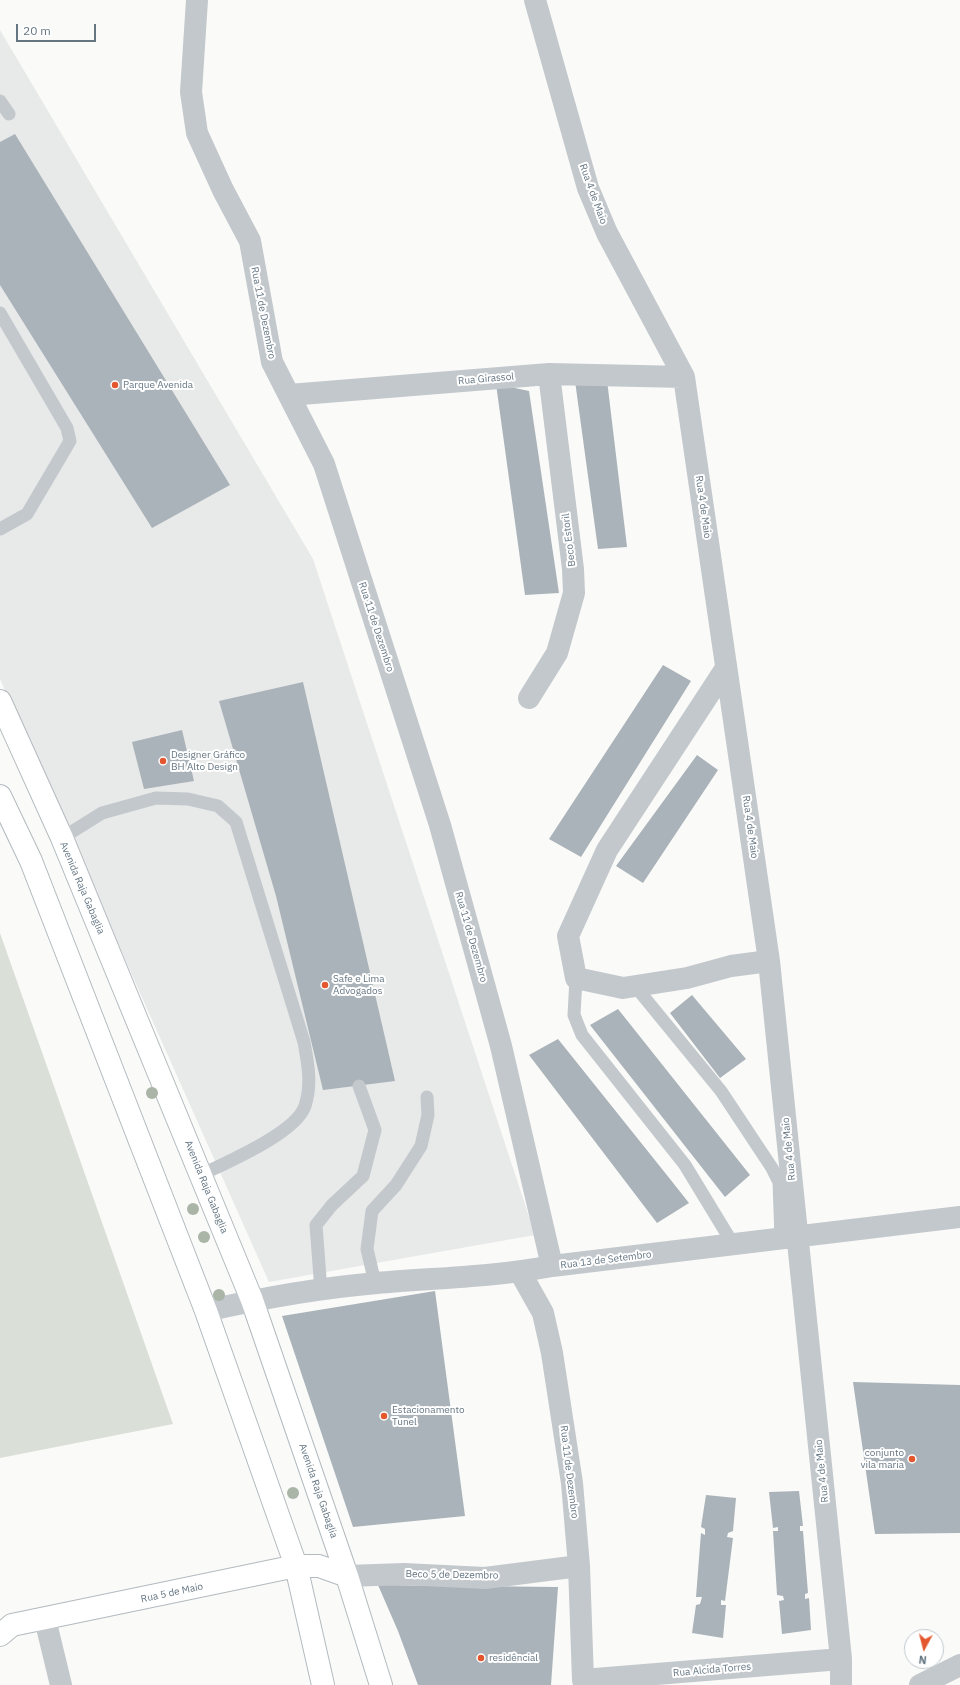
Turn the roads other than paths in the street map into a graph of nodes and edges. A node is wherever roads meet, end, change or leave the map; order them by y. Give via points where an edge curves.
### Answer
1 (197, 0) edge
2 (535, 0) edge
3 (0, 101) edge
4 (9, 114) dead end
5 (0, 313) edge
6 (549, 374) junction
7 (684, 377) junction
8 (288, 395) junction
9 (0, 528) edge
10 (726, 668) junction
11 (529, 698) dead end
12 (0, 701) edge
13 (0, 796) edge
14 (62, 838) junction
15 (769, 961) junction
16 (576, 978) junction
17 (636, 986) junction
18 (359, 1086) dead end
19 (427, 1097) dead end
20 (201, 1175) junction
21 (960, 1217) edge
22 (789, 1237) junction
23 (733, 1244) junction
24 (552, 1266) junction
25 (520, 1272) junction
26 (375, 1283) junction
27 (321, 1291) junction
28 (252, 1300) junction
29 (206, 1312) junction
30 (296, 1566) junction
31 (580, 1566) junction
32 (347, 1576) junction
33 (45, 1619) junction
34 (0, 1635) edge
35 (841, 1659) junction
36 (960, 1665) edge
37 (583, 1680) joint
38 (61, 1685) edge
39 (323, 1685) edge
40 (380, 1685) edge
41 (841, 1685) edge
42 (920, 1685) edge

1 - 8 street, Rua 11 de Dezembro via 190,92 197,133 250,241 272,362
2 - 7 street, Rua 4 de Maio via 588,188 607,233
3 - 4 lane
5 - 9 lane via 67,428 70,442 27,514
6 - 7 street, Rua Girassol
6 - 8 street, Rua Girassol
6 - 11 street, Beco Estoril via 574,593 557,653
7 - 10 street, Rua 4 de Maio
8 - 24 street, Rua 11 de Dezembro via 324,464 440,825 501,1046
10 - 15 street, Rua 4 de Maio
10 - 16 street via 607,850 568,936
12 - 14 main road, Avenida Raja Gabaglia
13 - 29 main road via 31,861
14 - 20 main road, Avenida Raja Gabaglia
14 - 20 lane via 102,813 156,798 188,799 218,806 236,822 304,1042 310,1075 305,1107 288,1128 263,1144
15 - 17 street via 731,966 687,978
15 - 22 street, Rua 4 de Maio
16 - 17 street via 622,988
16 - 23 lane via 574,1015 582,1035 685,1165
17 - 22 lane via 721,1091 772,1168 779,1182
18 - 27 lane via 375,1130 363,1176 332,1205 316,1225
19 - 26 lane via 428,1115 421,1146 396,1185 372,1211 367,1249
20 - 28 main road, Avenida Raja Gabaglia
21 - 22 street, Rua 13 de Setembro
22 - 23 street, Rua 13 de Setembro
22 - 35 street, Rua 4 de Maio
23 - 24 street, Rua 13 de Setembro
24 - 25 street, Rua 13 de Setembro
25 - 26 street, Rua 13 de Setembro
25 - 31 street, Rua 11 de Dezembro via 543,1313 552,1353 572,1483
26 - 27 street, Rua 13 de Setembro
27 - 28 street, Rua 13 de Setembro
28 - 29 street, Rua 13 de Setembro
28 - 32 main road, Avenida Raja Gabaglia
29 - 30 main road
30 - 32 main road, Rua 5 de Maio via 319,1566
30 - 33 main road, Rua 5 de Maio
30 - 39 main road
31 - 32 street, Beco 5 de Dezembro via 485,1578 404,1574
31 - 37 street, Rua 11 de Dezembro
32 - 40 main road, Avenida Raja Gabaglia
33 - 34 main road, Rua 5 de Maio via 12,1625
33 - 38 street
35 - 37 street, Rua Alcida Torres
35 - 41 street, Rua 4 de Maio
36 - 42 street

